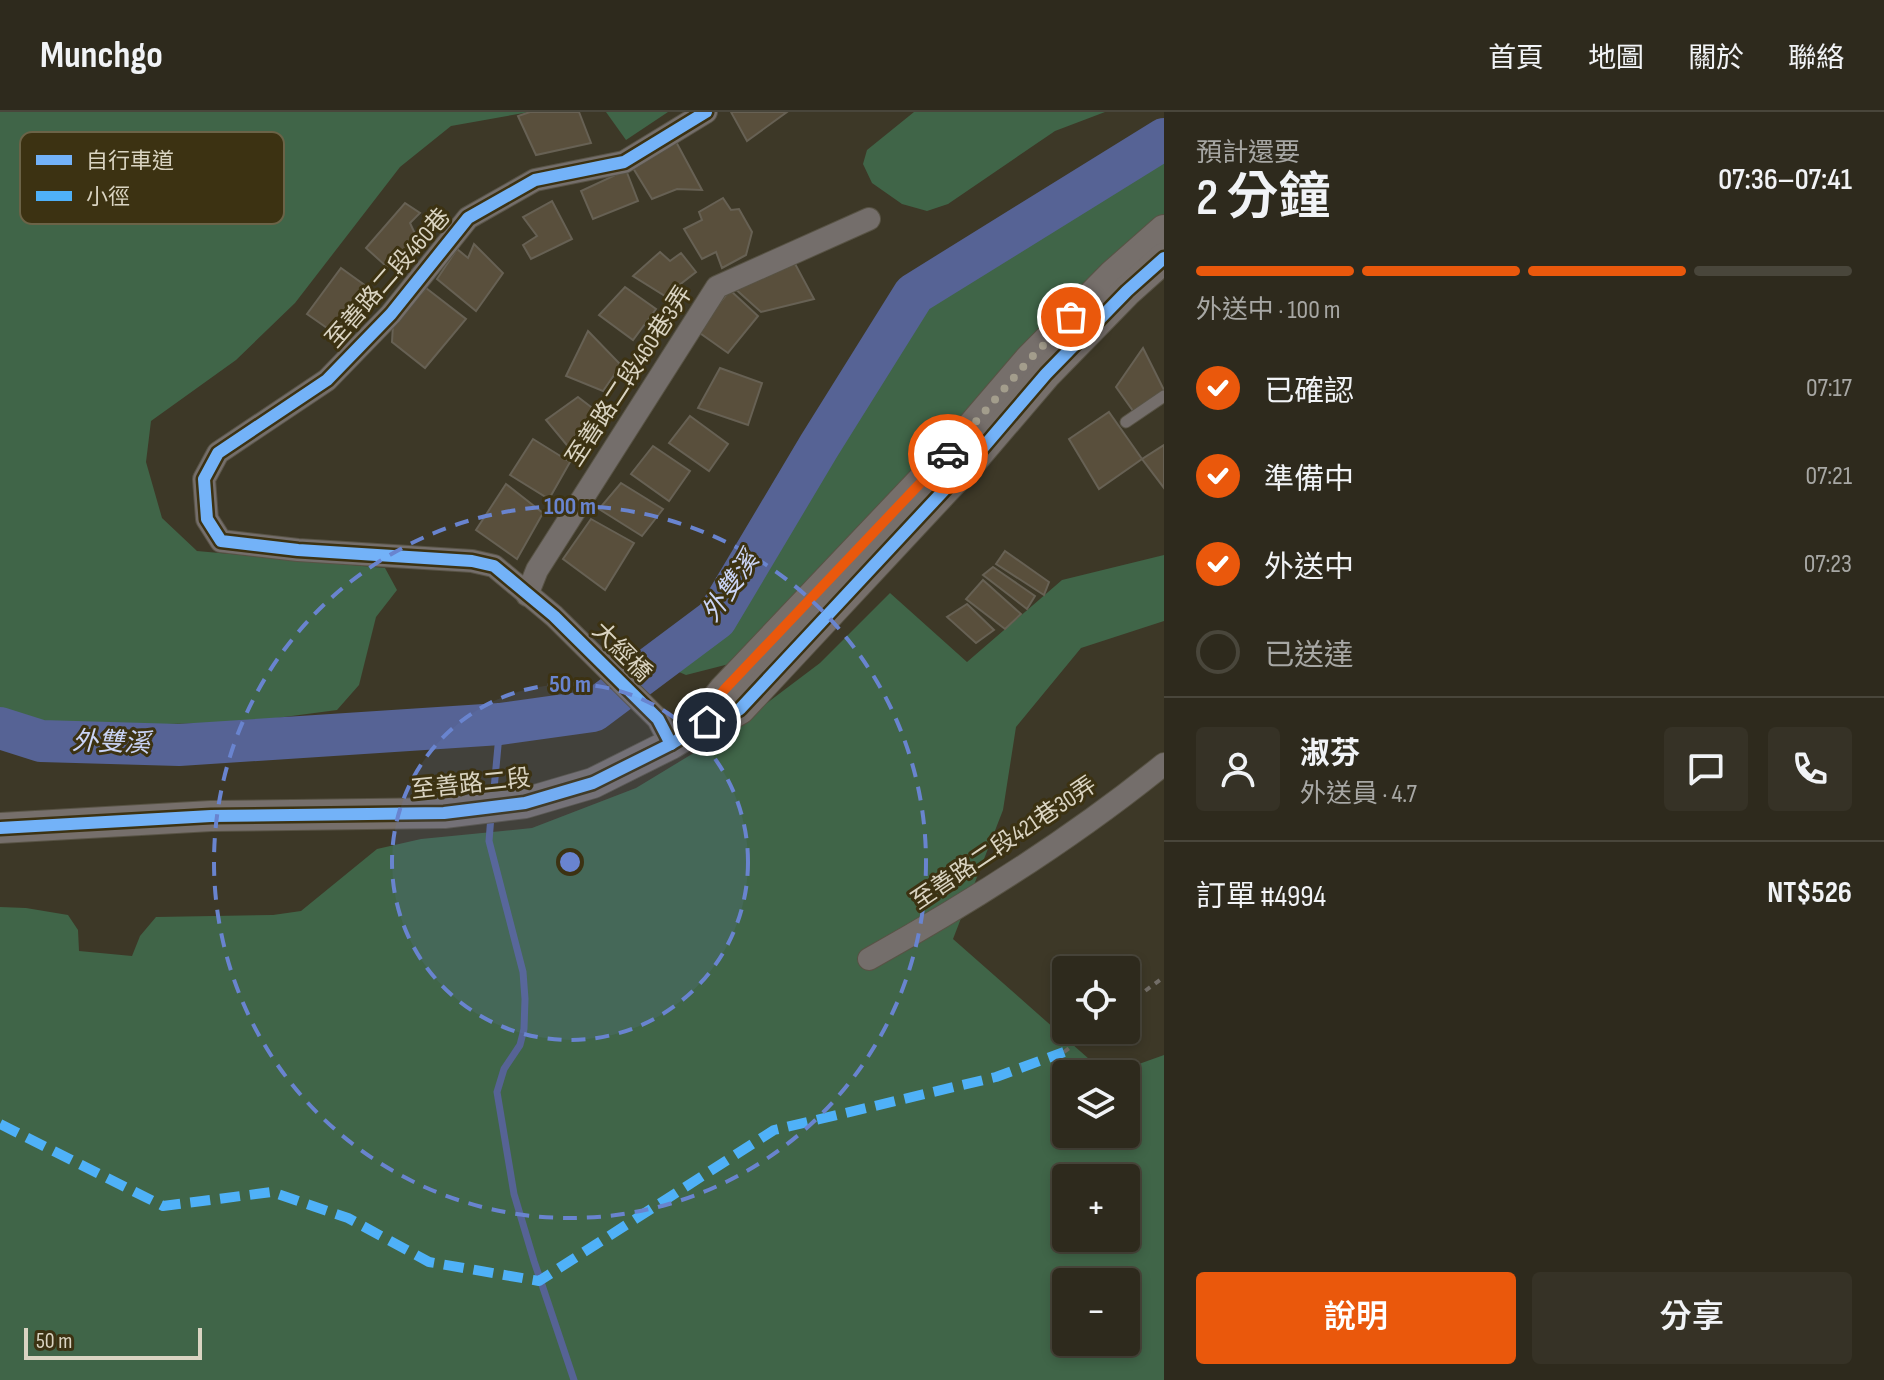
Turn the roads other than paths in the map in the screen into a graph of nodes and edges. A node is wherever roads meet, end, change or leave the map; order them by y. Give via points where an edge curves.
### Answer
1 (706, 112) edge
2 (869, 219) dead end
3 (1164, 230) edge
4 (1164, 258) edge
5 (1164, 396) edge
6 (1126, 422) dead end
7 (527, 595) junction
8 (554, 616) joint
9 (707, 722) junction
10 (665, 732) junction
11 (1164, 764) edge
12 (0, 828) edge
13 (869, 959) dead end

1 - 7 street, 至善路二段460巷 via 624,162 535,180 468,218 391,314 327,380 218,453 204,479 207,519 221,541 472,561 494,566
2 - 7 street, 至善路二段460巷3弄 via 717,287 537,570
3 - 9 street, 至善路二段 via 1030,359 958,443 724,690
4 - 9 street, 至善路二段 via 1046,374 740,709
5 - 6 lane
7 - 8 street, 至善路二段460巷
8 - 10 street, 大經橋
9 - 10 street, 至善路二段
10 - 12 street, 至善路二段 via 593,783 525,803 444,813 211,816
11 - 13 street, 至善路二段421巷30弄 via 948,914

